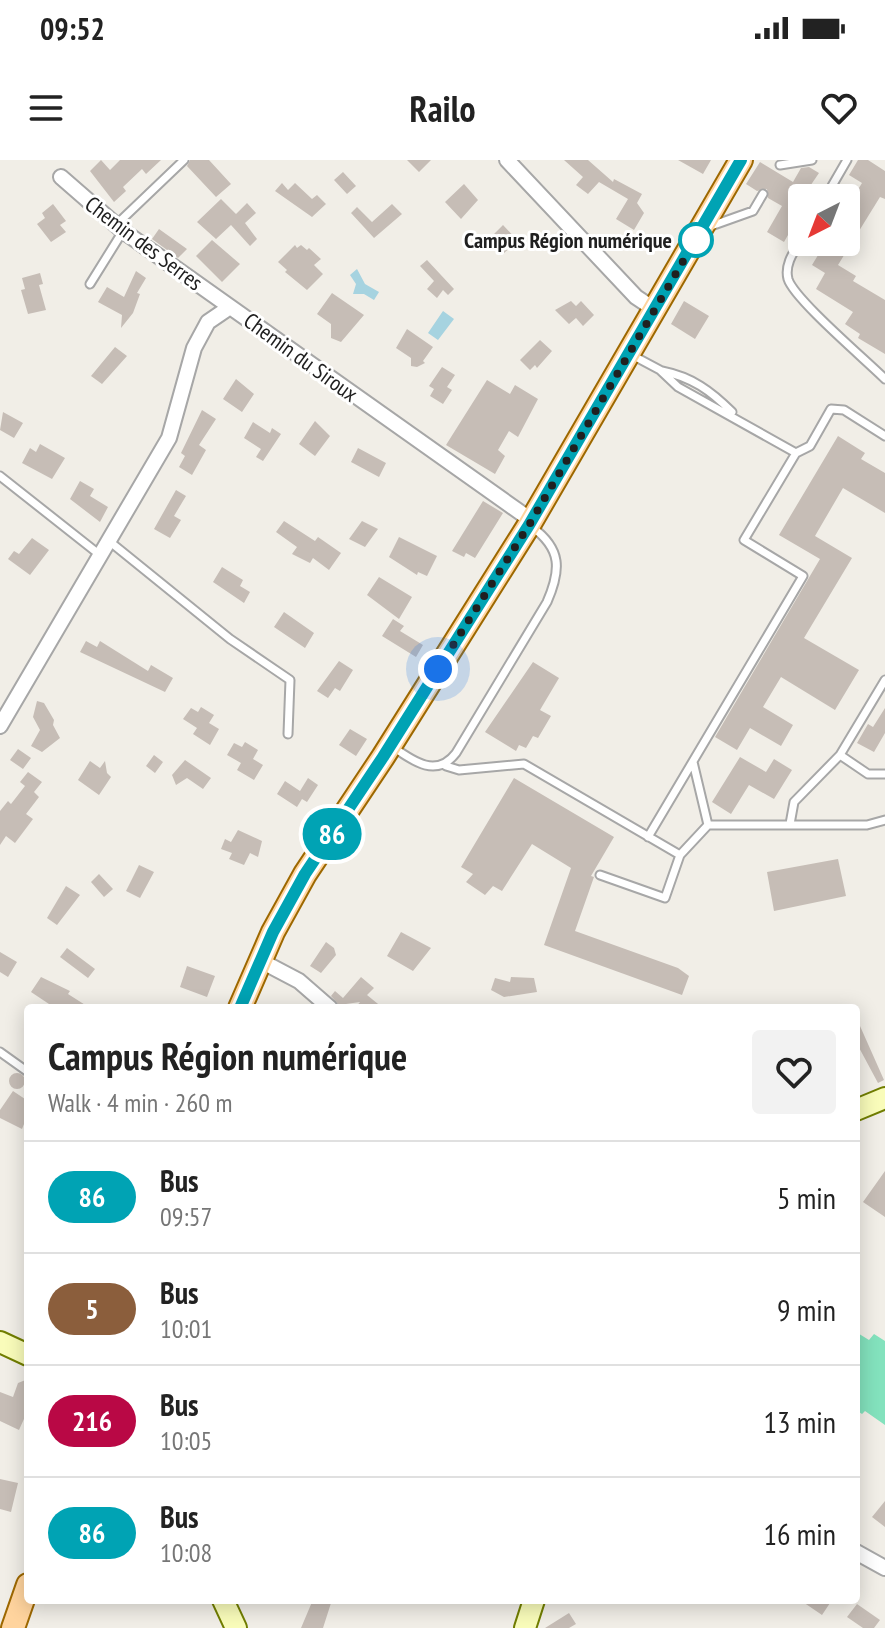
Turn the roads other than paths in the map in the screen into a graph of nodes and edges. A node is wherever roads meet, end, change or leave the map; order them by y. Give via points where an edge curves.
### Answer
1 (184, 160) edge
2 (507, 160) edge
3 (741, 160) edge
4 (812, 160) edge
5 (847, 160) edge
6 (778, 166) edge
7 (61, 177) dead end
8 (833, 184) edge
9 (763, 194) dead end
10 (705, 223) junction
11 (120, 228) junction
12 (792, 256) edge
13 (90, 284) dead end
14 (230, 307) junction
15 (654, 309) junction
16 (628, 353) junction
17 (660, 370) junction
18 (885, 379) edge
19 (736, 417) junction
20 (885, 436) edge
21 (796, 453) junction
22 (0, 476) edge
23 (530, 522) junction
24 (109, 541) junction
25 (100, 555) junction
26 (885, 680) edge
27 (0, 726) edge
28 (288, 734) dead end
29 (391, 745) junction
30 (840, 755) junction
31 (693, 762) junction
32 (446, 766) junction
33 (885, 774) edge
34 (885, 820) edge
35 (790, 824) junction
36 (708, 825) junction
37 (648, 837) junction
38 (680, 855) junction
39 (600, 875) dead end
40 (261, 961) junction
41 (242, 1004) edge
42 (325, 1004) edge
43 (0, 1052) edge
44 (24, 1069) edge
45 (885, 1098) edge
46 (860, 1108) edge
47 (0, 1342) edge
48 (24, 1353) edge
49 (860, 1554) edge
50 (885, 1568) edge
51 (24, 1596) edge
52 (225, 1604) edge
53 (533, 1604) edge
54 (13, 1628) edge
55 (236, 1628) edge
56 (525, 1628) edge

1 - 11 lane
2 - 15 street via 636,297
3 - 10 main road
4 - 6 lane
5 - 8 lane
7 - 11 street, Chemin des Serres
9 - 10 lane via 753,211 710,226
10 - 15 main road
11 - 13 lane
11 - 14 street, Chemin des Serres
12 - 18 lane via 788,278 804,303
14 - 23 street, Chemin du Siroux
14 - 24 street, Chemin du Siroux via 208,322 194,348 169,438
15 - 16 main road
16 - 17 lane
16 - 23 main road
17 - 19 lane via 678,387
17 - 19 lane via 685,375 712,392
19 - 21 lane
20 - 21 lane via 844,410 831,409 810,446
21 - 31 lane via 744,540 803,576
22 - 25 lane
23 - 29 main road
23 - 32 lane via 554,547 557,580
24 - 25 street, Chemin du Siroux
24 - 28 lane via 230,639 290,680
25 - 27 street, Chemin du Siroux
26 - 30 lane
29 - 32 lane via 428,766
29 - 40 main road via 305,874
30 - 33 lane via 868,774
30 - 35 lane via 794,802
31 - 36 lane
31 - 37 lane
32 - 37 lane via 459,770 524,764
34 - 35 lane via 867,825
35 - 36 lane
36 - 38 lane
37 - 38 lane
38 - 39 lane via 665,898
40 - 41 main road
40 - 42 street via 299,981
43 - 44 lane
45 - 46 street
47 - 48 street
49 - 50 street
51 - 54 main road
52 - 55 street
53 - 56 street

